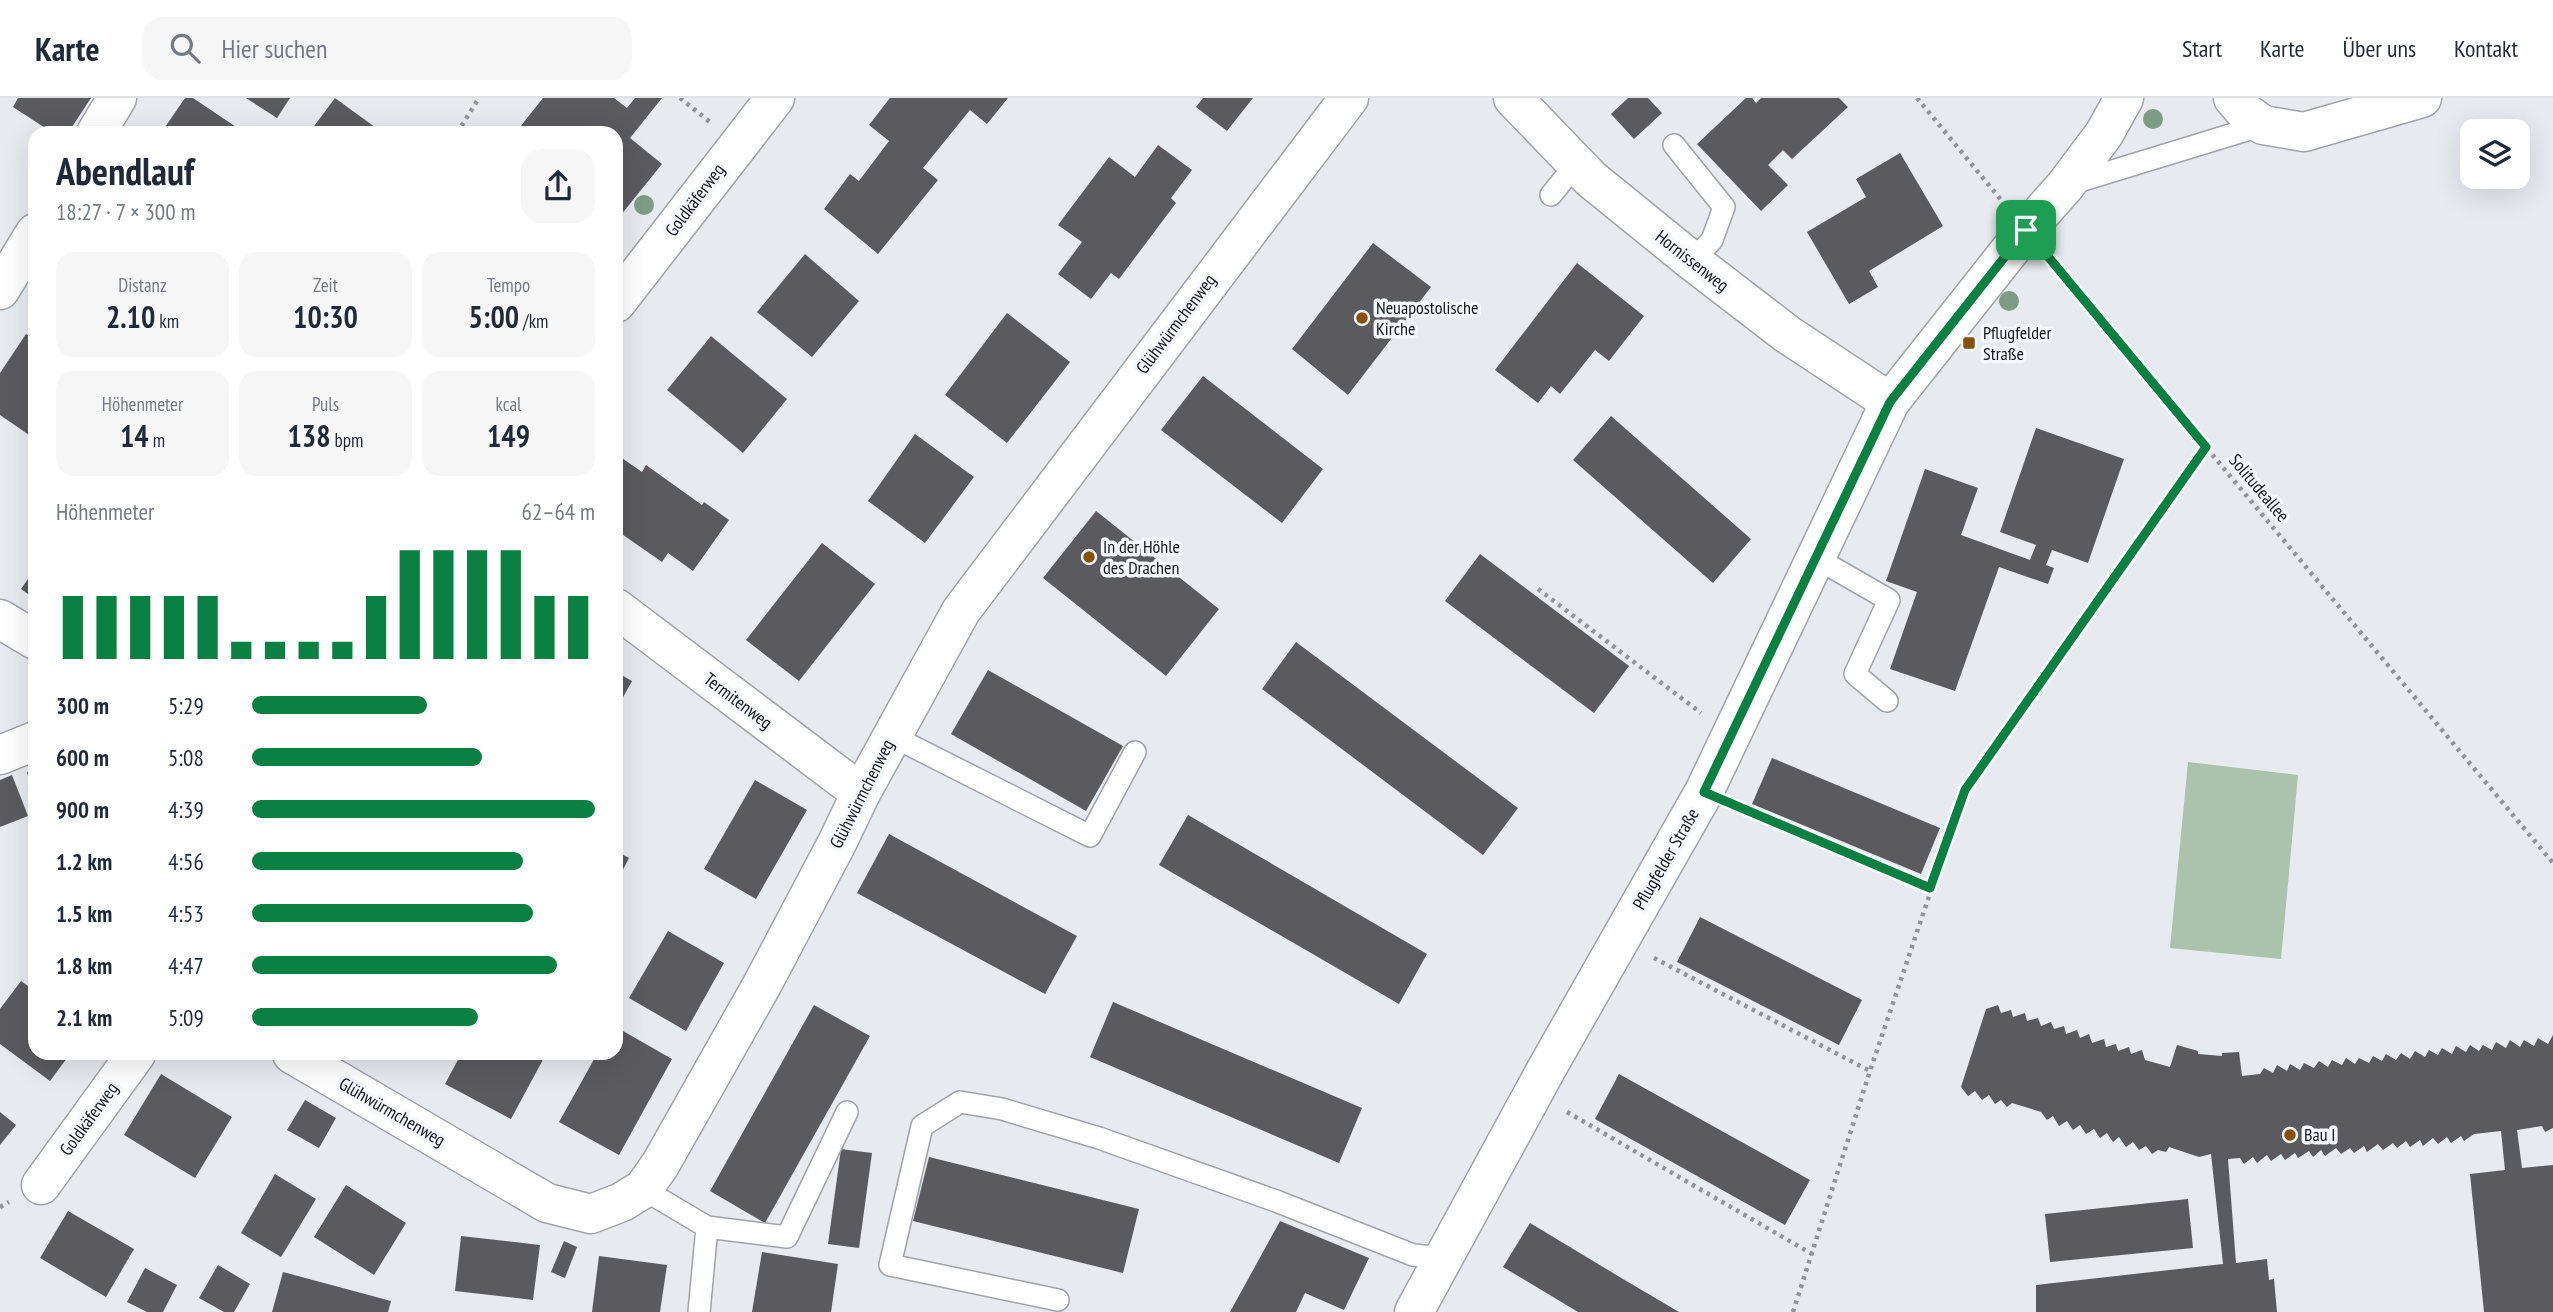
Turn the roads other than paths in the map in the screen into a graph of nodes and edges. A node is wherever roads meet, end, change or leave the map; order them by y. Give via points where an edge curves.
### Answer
1 (117, 98) edge
2 (775, 98) edge
3 (1349, 98) edge
4 (1513, 98) edge
5 (2104, 98) edge
6 (2124, 98) edge
7 (2233, 98) edge
8 (2422, 98) edge
9 (2263, 125) junction
10 (100, 126) edge
11 (1674, 145) dead end
12 (1576, 164) junction
13 (2065, 186) junction
14 (1551, 195) dead end
15 (28, 244) edge
16 (1692, 261) junction
17 (0, 290) edge
18 (623, 294) edge
19 (1890, 402) junction
20 (1816, 558) junction
21 (623, 613) edge
22 (0, 619) edge
23 (28, 636) edge
24 (1887, 701) dead end
25 (892, 736) junction
26 (28, 744) edge
27 (1135, 752) dead end
28 (0, 755) edge
29 (860, 793) junction
30 (132, 1060) edge
31 (302, 1060) edge
32 (847, 1112) dead end
33 (41, 1185) dead end
34 (643, 1189) junction
35 (707, 1227) junction
36 (1444, 1258) junction
37 (1058, 1300) dead end
38 (699, 1312) edge
39 (1414, 1312) edge

1 - 10 street
2 - 18 street, Goldkäferweg
3 - 25 street, Glühwürmchenweg via 961,611
4 - 12 street, Hornissenweg
5 - 13 street
6 - 13 street
7 - 9 street
8 - 9 street via 2304,132
9 - 13 lane
11 - 16 lane via 1724,207 1712,240
12 - 14 lane
12 - 16 street, Hornissenweg
13 - 19 street, Pflugfelder Straße
15 - 17 street
16 - 19 street, Hornissenweg via 1787,334
19 - 20 street, Pflugfelder Straße
20 - 24 lane via 1889,600 1855,674
20 - 36 street, Pflugfelder Straße via 1704,792
21 - 29 street, Termitenweg
22 - 23 street
25 - 27 lane via 1090,836
25 - 29 street, Glühwürmchenweg
26 - 28 street
29 - 34 street, Glühwürmchenweg via 763,982
30 - 33 street, Goldkäferweg
31 - 34 street, Glühwürmchenweg via 547,1202 592,1214
32 - 35 lane via 787,1237
34 - 35 lane
35 - 38 lane
36 - 37 lane via 1413,1255 1099,1138 1002,1109 960,1102 922,1126 890,1265
36 - 39 street, Pflugfelder Straße

